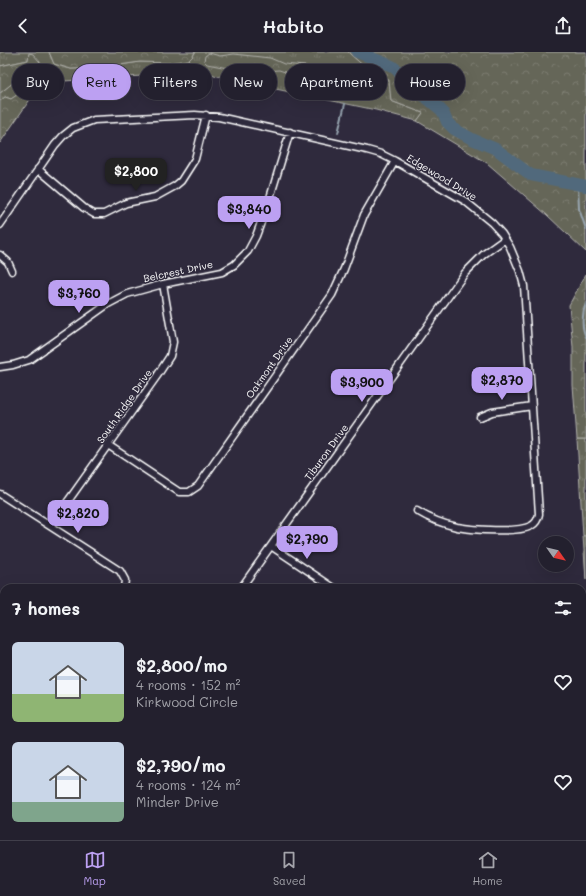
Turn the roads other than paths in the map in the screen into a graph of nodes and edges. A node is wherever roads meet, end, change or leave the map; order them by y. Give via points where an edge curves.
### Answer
1 (206, 115) junction
2 (290, 132) junction
3 (395, 161) junction
4 (38, 169) junction
5 (0, 225) edge
6 (505, 239) junction
7 (0, 255) edge
8 (12, 271) dead end
9 (163, 284) junction
10 (0, 367) edge
11 (532, 406) junction
12 (480, 417) dead end
13 (108, 445) junction
14 (0, 494) edge
15 (418, 512) dead end
16 (51, 526) junction
17 (271, 546) junction
18 (124, 584) edge
19 (244, 584) edge
20 (328, 584) edge

1 - 2 street, Edgewood Drive
1 - 4 street, Edgewood Drive via 91,121 73,128 63,136
1 - 4 street via 192,165 181,181 155,197 126,203 104,214 94,214 84,208
2 - 3 street, Edgewood Drive via 372,151
2 - 9 street, Belcrest Drive via 261,222 246,254 222,272
3 - 6 street, Edgewood Drive via 474,208 495,225
3 - 13 street, Oakmont Drive via 362,219 332,295 198,486 189,492 179,492
4 - 5 street, Edgewood Drive
6 - 11 street, Edgewood Drive via 518,265 524,286
6 - 17 street, Tiburon Drive via 484,254 465,273
7 - 8 street via 8,262
9 - 10 street, Belcrest Drive via 120,297 29,360
9 - 13 street, South Ridge Drive via 173,337 170,356
11 - 12 street via 492,412
11 - 15 street, Edgewood Drive via 539,509 534,524 522,529 470,529 442,522
13 - 16 street, South Ridge Drive
14 - 16 street
16 - 18 street via 120,571
17 - 19 street, Tiburon Drive
17 - 20 street

